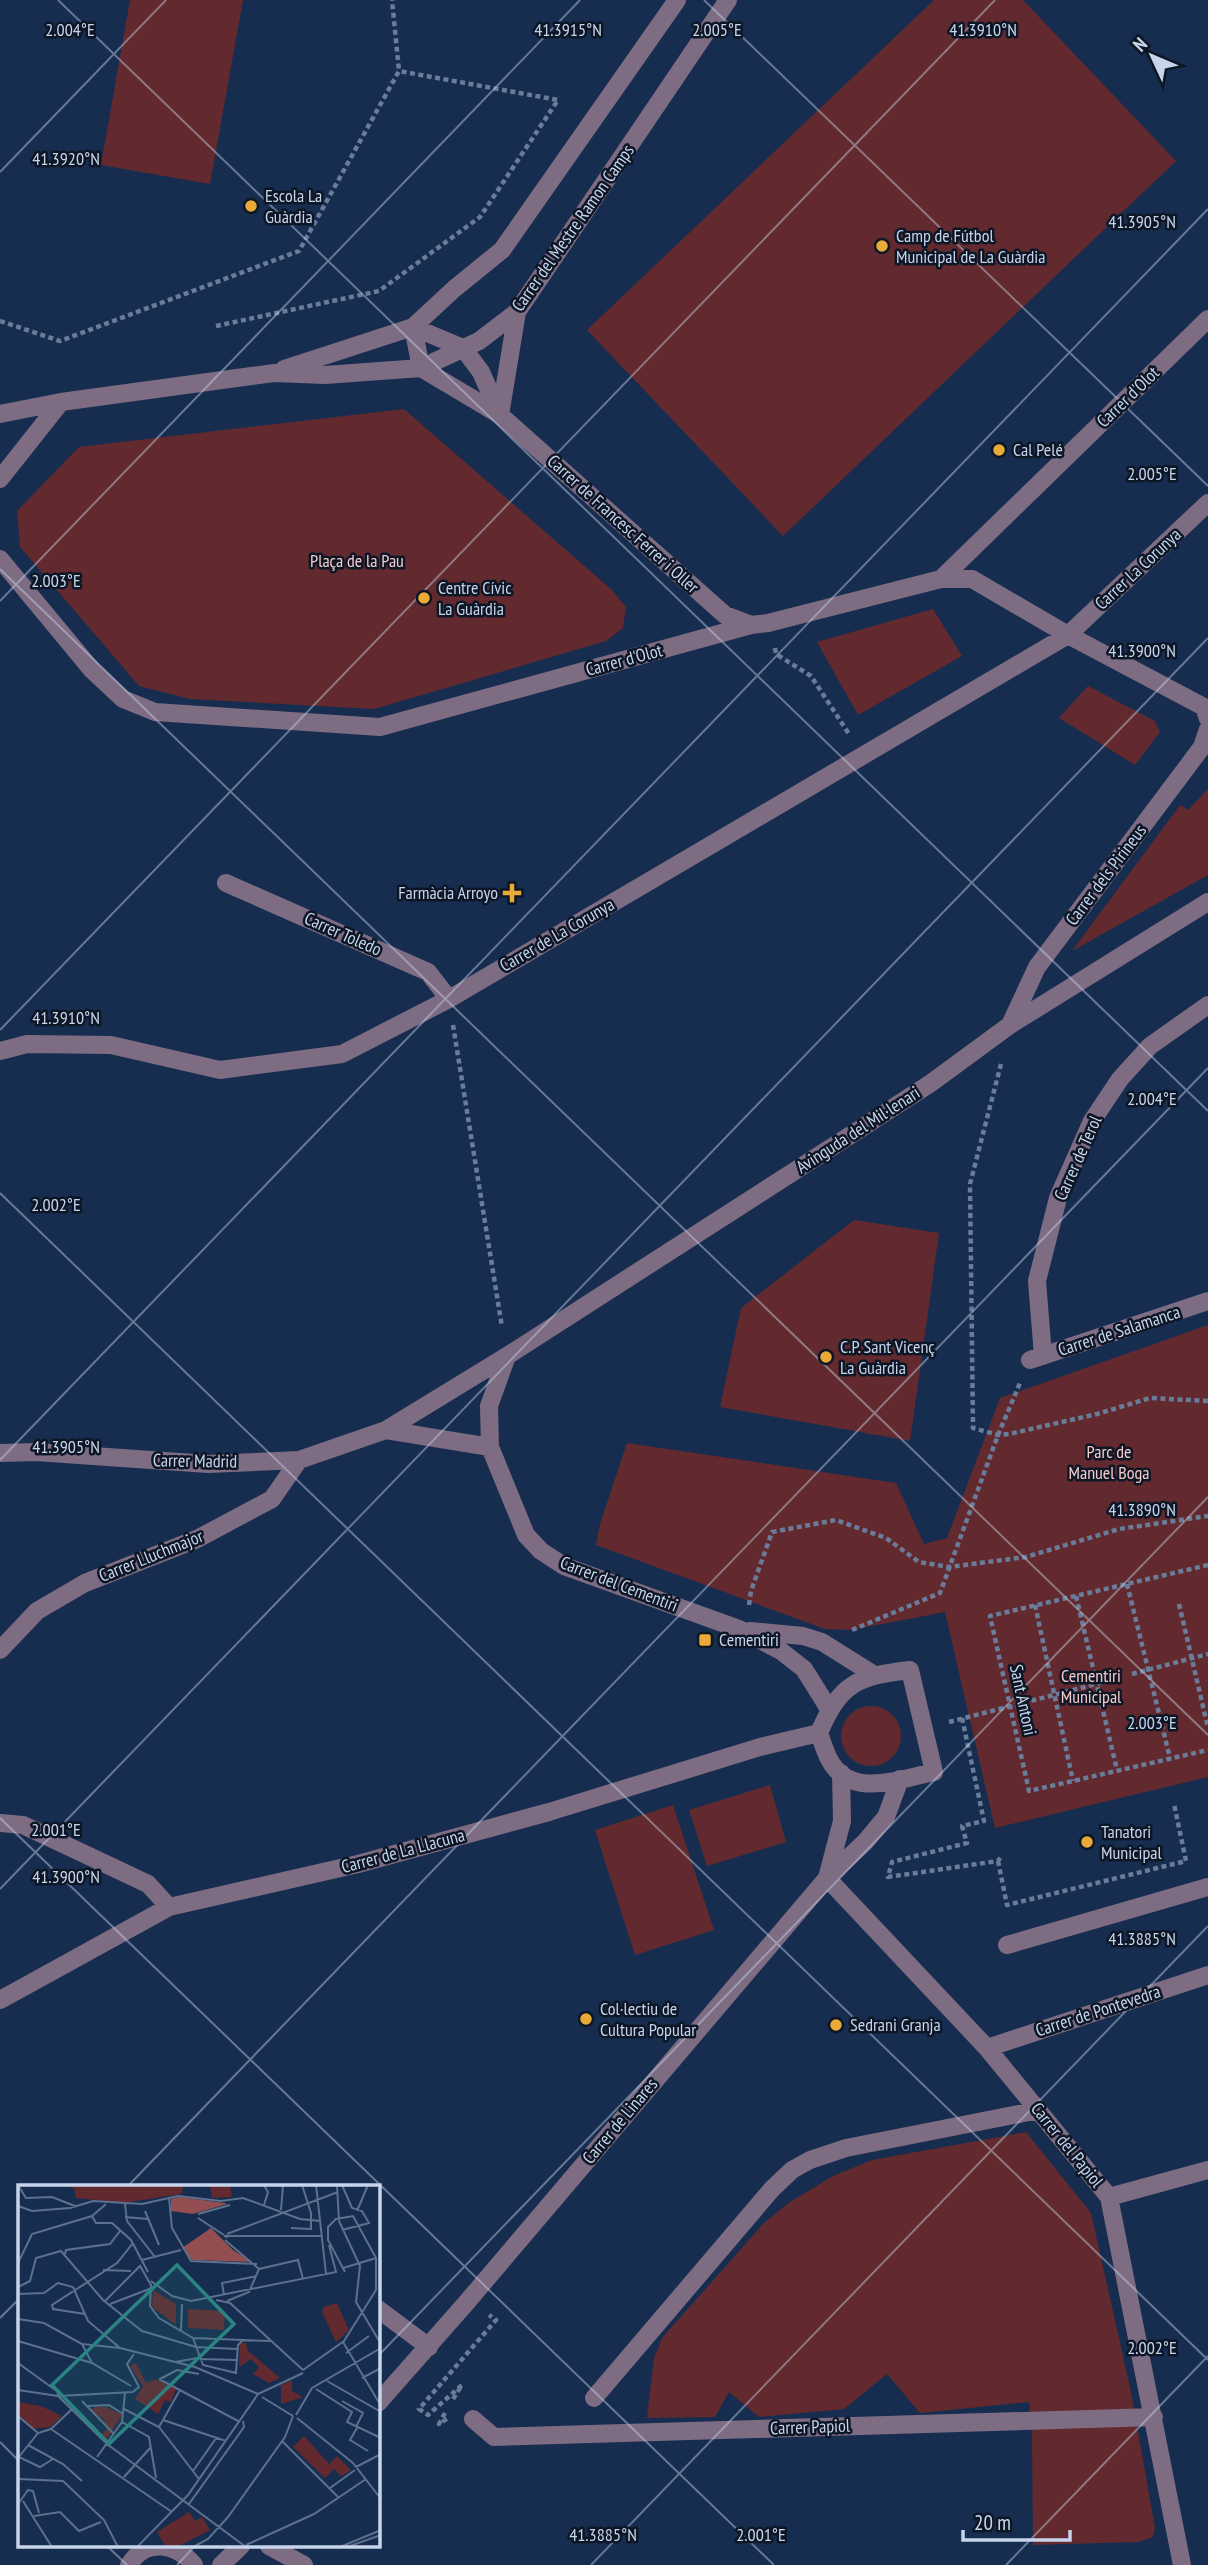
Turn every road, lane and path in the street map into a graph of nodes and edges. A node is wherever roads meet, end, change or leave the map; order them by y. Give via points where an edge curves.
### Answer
1 (392, 0) edge
2 (677, 0) edge
3 (728, 0) edge
4 (399, 71) junction
5 (517, 312) junction
6 (1208, 319) edge
7 (0, 321) edge
8 (216, 326) dead end
9 (413, 327) junction
10 (463, 348) junction
11 (421, 368) junction
12 (274, 373) junction
13 (61, 402) junction
14 (0, 414) edge
15 (500, 415) junction
16 (0, 479) edge
17 (1208, 503) edge
18 (0, 559) edge
19 (941, 579) junction
20 (760, 624) junction
21 (1068, 635) junction
22 (1208, 719) edge
23 (1208, 729) edge
24 (863, 756) junction
25 (226, 883) dead end
26 (1208, 902) edge
27 (449, 999) junction
28 (1208, 1005) edge
29 (1010, 1025) junction
30 (0, 1051) edge
31 (1208, 1301) edge
32 (507, 1356) junction
33 (1037, 1358) junction
34 (386, 1430) junction
35 (490, 1447) junction
36 (0, 1453) edge
37 (299, 1460) junction
38 (1208, 1517) edge
39 (1208, 1565) edge
40 (948, 1567) junction
41 (1127, 1584) junction
42 (1076, 1595) junction
43 (1179, 1604) dead end
44 (749, 1605) dead end
45 (1035, 1605) junction
46 (740, 1630) junction
47 (822, 1642) junction
48 (0, 1650) edge
49 (1208, 1654) edge
50 (1193, 1658) junction
51 (873, 1674) junction
52 (1132, 1674) dead end
53 (1108, 1681) dead end
54 (1096, 1683) junction
55 (1055, 1695) junction
56 (1010, 1706) junction
57 (829, 1709) junction
58 (962, 1718) junction
59 (1208, 1728) edge
60 (924, 1730) junction
61 (819, 1733) junction
62 (1208, 1750) edge
63 (1170, 1758) junction
64 (1117, 1770) junction
65 (841, 1773) junction
66 (900, 1779) junction
67 (1073, 1781) junction
68 (1174, 1804) dead end
69 (0, 1823) edge
70 (827, 1878) junction
71 (1208, 1887) edge
72 (169, 1907) junction
73 (1007, 1945) dead end
74 (1208, 1975) edge
75 (0, 2000) edge
76 (987, 2048) junction
77 (1039, 2110) junction
78 (1208, 2170) edge
79 (1109, 2197) junction
80 (467, 2302) junction
81 (380, 2310) edge
82 (429, 2347) junction
83 (413, 2365) junction
84 (380, 2389) edge
85 (593, 2398) dead end
86 (380, 2401) edge
87 (428, 2414) dead end
88 (1154, 2417) junction
89 (473, 2419) dead end
90 (150, 2548) edge
91 (168, 2548) edge
92 (240, 2548) edge
93 (273, 2548) edge
94 (303, 2548) edge
95 (129, 2565) edge
96 (194, 2565) edge
97 (221, 2565) edge
98 (304, 2565) edge
99 (309, 2565) edge
100 (1182, 2565) edge

1 - 4 path
2 - 9 street, Carrer del Mestre Ramon Camps via 502,250
3 - 5 street, Carrer del Mestre Ramon Camps
4 - 7 path via 299,251 60,341
4 - 8 path via 558,100 480,217 379,290
5 - 10 street, Carrer del Mestre Ramon Camps
5 - 15 street
6 - 19 street, Carrer d'Olot
9 - 10 street
9 - 11 street
9 - 12 street, Carrer del Mestre Ramon Camps
10 - 11 street, Carrer del Mestre Ramon Camps
10 - 15 street, Carrer de Francesc Ferrer i Oller via 481,372
11 - 12 street, Carrer del Mestre Ramon Camps via 325,375
11 - 15 street, Carrer de Francesc Ferrer i Oller
12 - 13 street, Carrer del Mestre Ramon Camps
13 - 14 street, Carrer del Mestre Ramon Camps
13 - 16 street
15 - 20 street, Carrer de Francesc Ferrer i Oller via 725,615
17 - 21 street, Carrer La Corunya
18 - 20 street, Carrer d'Olot via 92,670 123,699 155,712 380,727
19 - 20 street, Carrer d'Olot
19 - 21 street via 972,579
20 - 24 path via 776,654 811,676
21 - 22 street via 1204,707
21 - 24 street, Carrer de La Corunya
23 - 29 street, Carrer dels Pirineus via 1202,747 1038,967
24 - 27 street, Carrer de La Corunya
25 - 27 street, Carrer Toledo via 428,972
26 - 29 street, Avinguda del Mil·lenari
27 - 30 street, Carrer de La Corunya via 342,1054 220,1070 111,1045 27,1044
27 - 32 path
28 - 33 street, Carrer de Terol via 1150,1046 1120,1079 1092,1121 1058,1198 1037,1281
29 - 32 street, Avinguda del Mil·lenari via 931,1083
31 - 33 street, Carrer de Salamanca
32 - 34 street, Carrer Madrid
32 - 35 street, Carrer del Cementiri via 489,1406
33 - 40 path via 998,1435
34 - 35 street, Carrer Madrid
34 - 37 street, Carrer Madrid
35 - 46 street, Carrer del Cementiri via 526,1535 541,1551 564,1566
36 - 37 street, Carrer Madrid via 208,1464
37 - 48 street, Carrer Lluchmajor via 272,1499 197,1539 85,1583 37,1611
38 - 40 path via 1119,1529 1026,1557
39 - 41 path
40 - 44 path via 919,1562 886,1538 836,1520 772,1532
40 - 47 path via 940,1593
41 - 42 path
41 - 63 path
42 - 45 path
42 - 54 path
43 - 50 path
45 - 55 path
45 - 56 path, Sant Antoni via 990,1616
46 - 47 street, Carrer del Cementiri
46 - 57 street, Carrer del Cementiri via 804,1669
47 - 51 street, Carrer del Cementiri
49 - 50 path
50 - 52 path
50 - 59 path
51 - 57 street via 853,1684
51 - 60 street via 910,1670
53 - 54 path
54 - 55 path
54 - 64 path
55 - 56 path
55 - 67 path
56 - 58 path
56 - 67 path, Sant Antoni via 1029,1791
57 - 61 street
58 - 60 path
58 - 68 path via 984,1821 962,1826 967,1843 892,1862 888,1877 1000,1859 1007,1906 1186,1861
60 - 66 street via 934,1772
61 - 65 street
61 - 72 street, Carrer de La Llacuna via 371,1860
62 - 63 path
63 - 64 path
64 - 67 path
65 - 66 street via 868,1785
65 - 70 street, Carrer de Linares via 842,1821
66 - 70 street, Carrer de Linares via 886,1816
69 - 72 street via 23,1825 148,1884
70 - 76 street, Carrer del Papiol
70 - 80 street, Carrer de Linares
71 - 73 street
72 - 75 street, Carrer de La Llacuna
74 - 76 street, Carrer de Pontevedra
76 - 77 street, Carrer del Papiol
77 - 79 street, Carrer del Papiol
77 - 85 street via 846,2148 792,2170
78 - 79 street
79 - 88 street, Carrer del Papiol
80 - 82 street, Carrer de Linares
80 - 87 path via 496,2320 419,2409
81 - 82 street
82 - 83 street, Carrer de Linares
83 - 84 street, Carrer de Linares
83 - 86 street, Carrer de Linares
88 - 89 street, Carrer Papiol via 494,2437
88 - 100 street, Carrer del Papiol
90 - 95 street
91 - 96 street via 186,2555
92 - 97 street
93 - 98 street
94 - 99 street

